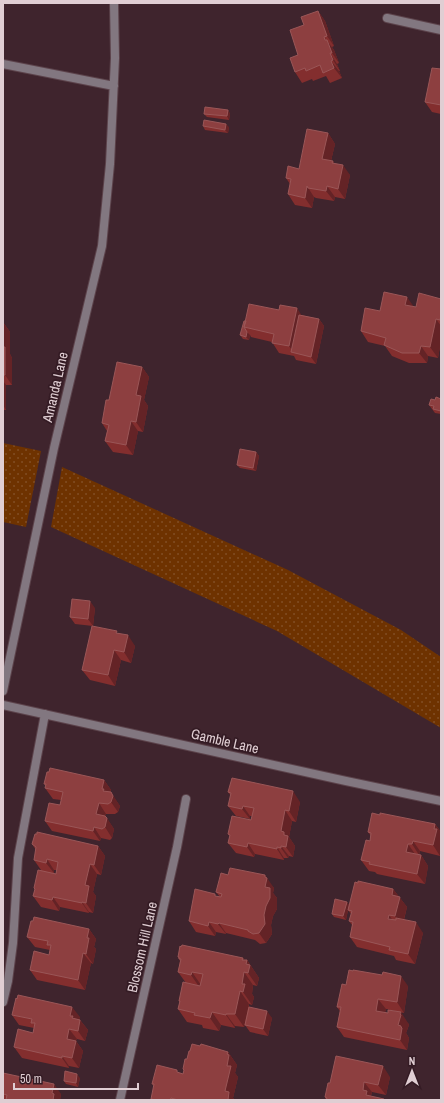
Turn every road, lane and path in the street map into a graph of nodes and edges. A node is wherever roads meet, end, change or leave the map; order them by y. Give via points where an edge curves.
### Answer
1 (114, 3) edge
2 (387, 18) dead end
3 (441, 30) edge
4 (3, 64) edge
5 (114, 86) junction
6 (3, 691) edge
7 (3, 704) edge
8 (44, 714) junction
9 (186, 799) dead end
10 (441, 801) edge
11 (3, 1002) edge
12 (120, 1100) edge

1 - 5 street, Amanda Lane
2 - 3 street
4 - 5 street
5 - 6 street, Amanda Lane via 102,246 54,448
7 - 8 street, Gamble Lane
8 - 10 street, Gamble Lane
8 - 11 street via 18,858 13,943
9 - 12 street, Blossom Hill Lane

